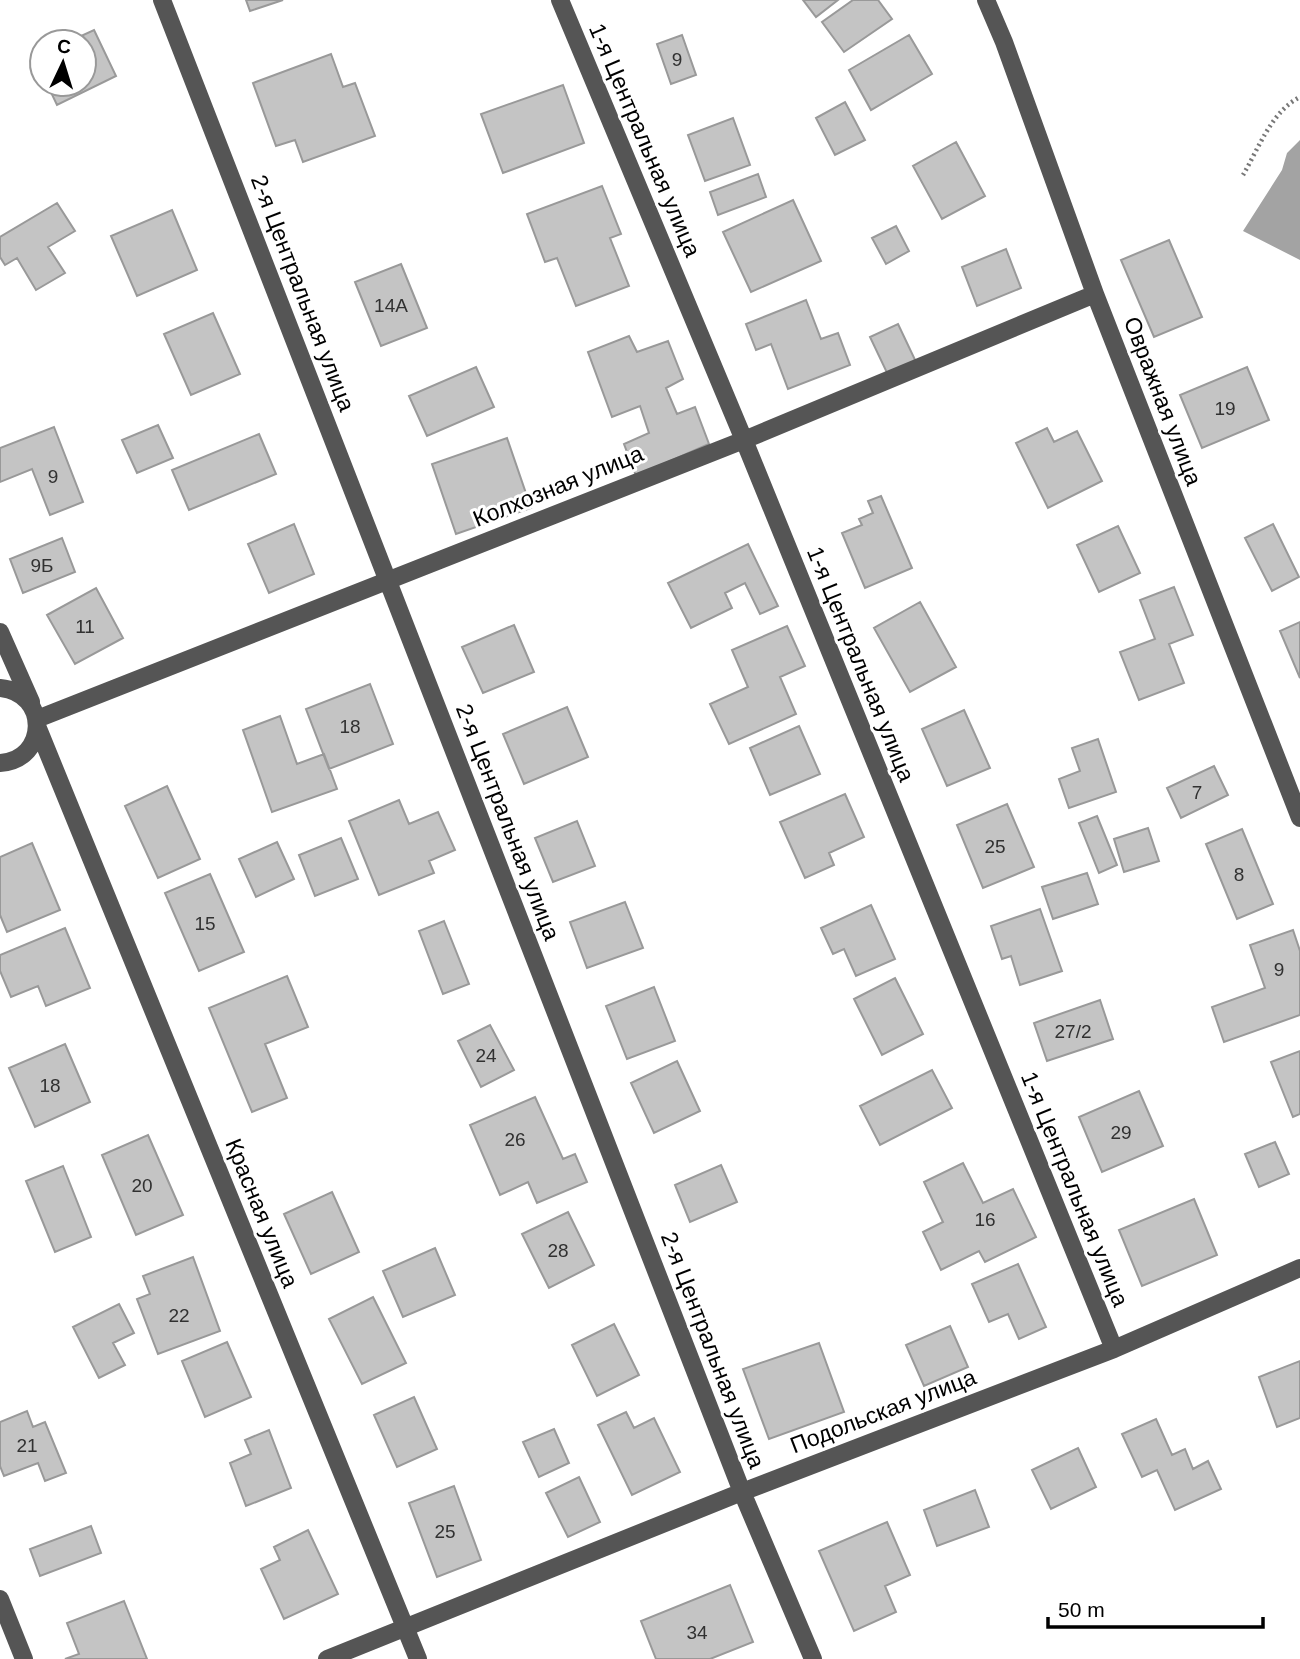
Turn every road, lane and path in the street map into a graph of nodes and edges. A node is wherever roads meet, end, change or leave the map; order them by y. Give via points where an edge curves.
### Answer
1 (162, 0) edge
2 (560, 0) edge
3 (986, 0) edge
4 (995, 9) edge
5 (1300, 97) edge
6 (1243, 175) dead end
7 (1095, 294) junction
8 (744, 440) junction
9 (388, 580) junction
10 (0, 632) edge
11 (0, 688) edge
12 (35, 717) junction
13 (22, 756) junction
14 (0, 763) edge
15 (60, 785) junction
16 (1300, 818) edge
17 (1300, 1268) edge
18 (1114, 1349) junction
19 (742, 1492) junction
20 (0, 1599) edge
21 (406, 1628) junction
22 (24, 1659) edge
23 (327, 1659) edge
24 (418, 1659) edge
25 (813, 1659) edge

1 - 9 street, 2-я Центральная улица
2 - 8 street, 1-я Центральная улица
3 - 4 street, Овражная улица
4 - 7 street, Овражная улица
5 - 6 path via 1276,116
7 - 8 street, Колхозная улица
7 - 16 street, Овражная улица
8 - 9 street, Колхозная улица
8 - 18 street, 1-я Центральная улица
9 - 12 street, Колхозная улица
9 - 19 street, 2-я Центральная улица
10 - 12 street, Красная улица
11 - 12 street via 23,695
12 - 13 street via 32,746
12 - 15 street, Красная улица
13 - 14 street
13 - 15 street, Красная улица via 41,766
15 - 21 street, Красная улица
17 - 18 street, Подольская улица
18 - 19 street, Подольская улица
19 - 21 street, Подольская улица
19 - 25 street, 2-я Центральная улица
20 - 22 street
21 - 23 street, Подольская улица
21 - 24 street, Красная улица

